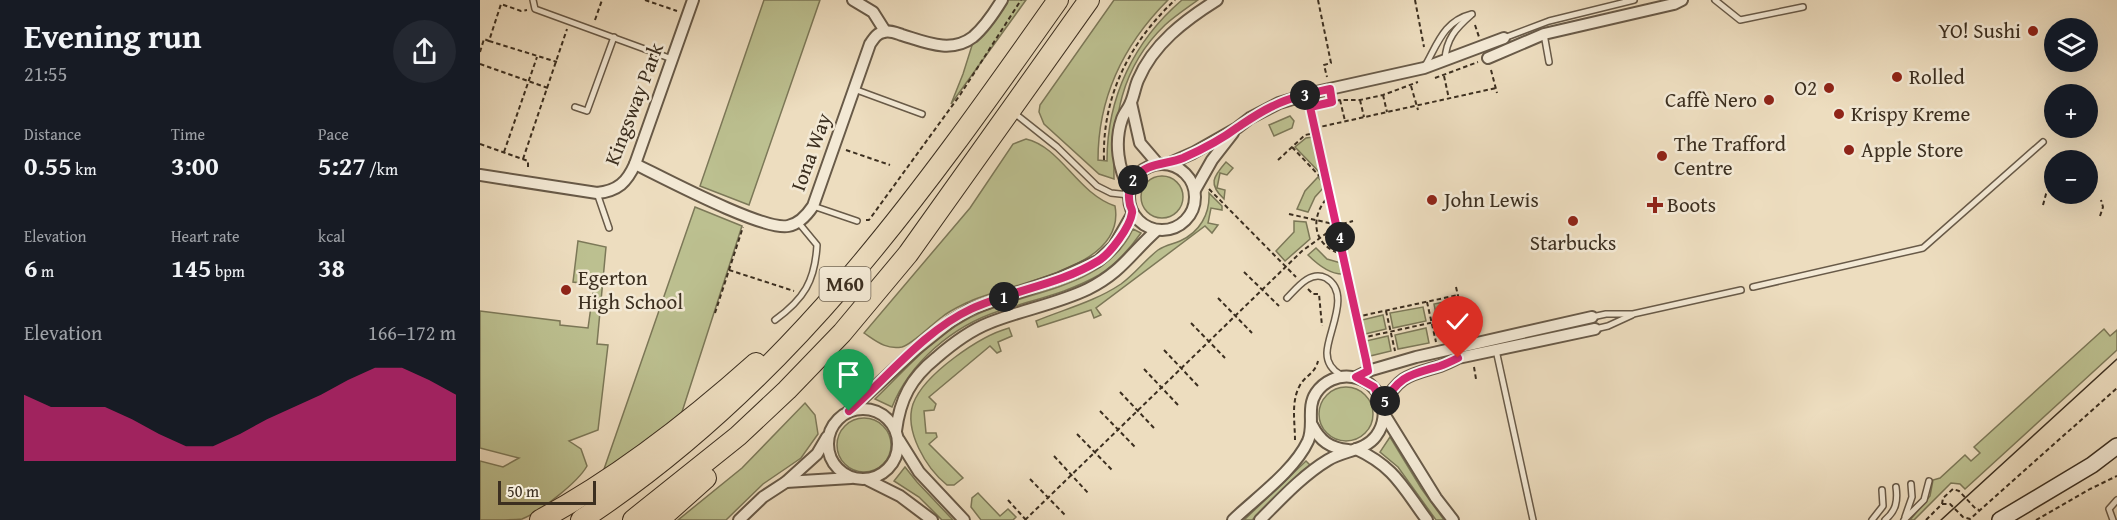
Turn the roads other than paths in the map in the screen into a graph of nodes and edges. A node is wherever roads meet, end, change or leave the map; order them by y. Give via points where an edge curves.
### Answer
1 (532, 0) edge
2 (693, 0) edge
3 (853, 0) edge
4 (1002, 0) edge
5 (1058, 0) edge
6 (1089, 0) edge
7 (1217, 0) edge
8 (1634, 0) edge
9 (1682, 0) edge
10 (1715, 0) edge
11 (1803, 7) dead end
12 (1542, 29) junction
13 (885, 31) junction
14 (614, 37) junction
15 (1504, 38) joint
16 (1488, 57) road end
17 (672, 59) junction
18 (1445, 61) junction
19 (1550, 62) dead end
20 (1424, 68) junction
21 (854, 89) junction
22 (1131, 103) junction
23 (575, 107) dead end
24 (1012, 111) junction
25 (922, 114) dead end
26 (1237, 128) junction
27 (2043, 142) dead end
28 (635, 164) junction
29 (1163, 164) junction
30 (480, 175) edge
31 (1195, 190) junction
32 (597, 193) junction
33 (1129, 193) junction
34 (813, 206) junction
35 (1133, 213) junction
36 (857, 221) road end
37 (798, 222) junction
38 (609, 228) dead end
39 (1157, 230) junction
40 (1753, 287) dead end
41 (1741, 290) dead end
42 (1287, 298) dead end
43 (830, 302) junction
44 (1633, 314) junction
45 (775, 320) dead end
46 (1593, 323) junction
47 (1498, 346) junction
48 (1345, 376) junction
49 (1356, 377) junction
50 (787, 390) junction
51 (1384, 410) junction
52 (849, 411) junction
53 (1312, 424) junction
54 (829, 434) junction
55 (897, 436) junction
56 (2117, 446) edge
57 (1352, 450) junction
58 (2117, 458) edge
59 (2092, 465) junction
60 (851, 478) junction
61 (868, 480) junction
62 (1929, 481) dead end
63 (786, 482) junction
64 (1911, 484) dead end
65 (1896, 487) dead end
66 (1882, 490) dead end
67 (2117, 500) edge
68 (540, 520) edge
69 (582, 520) edge
70 (633, 520) edge
71 (659, 520) edge
72 (739, 520) edge
73 (932, 520) edge
74 (964, 520) edge
75 (1233, 520) edge
76 (1260, 520) edge
77 (1427, 520) edge
78 (1453, 520) edge
79 (1533, 520) edge
80 (1872, 520) edge
81 (1885, 520) edge
82 (1904, 520) edge
83 (2000, 520) edge
84 (2113, 520) edge

1 - 14 lane via 535,9
2 - 17 street, Kingsway Park
3 - 13 street via 873,12
4 - 13 street via 973,37 960,44 946,47
5 - 43 highway, M60 via 951,151
6 - 24 highway, M60
7 - 22 street via 1161,43 1142,71
8 - 12 lane
9 - 12 street
10 - 11 lane via 1740,20
12 - 15 lane
12 - 16 street
12 - 19 lane
13 - 21 street, Iona Way via 870,44
14 - 17 lane
14 - 23 lane via 587,111
15 - 18 street
17 - 28 street, Kingsway Park
18 - 20 street
18 - 20 lane via 1454,30 1472,14 1444,30
20 - 26 street via 1300,96 1273,105
21 - 25 lane
21 - 34 street, Iona Way
22 - 29 street via 1140,143
22 - 33 street via 1122,119 1119,141 1121,174
24 - 33 lane via 1058,147 1097,186 1111,193
24 - 50 highway, M60 via 908,254 842,333
26 - 29 street via 1193,153
26 - 31 street
27 - 40 lane via 1923,248
28 - 32 street, Kingsway Park via 622,185
28 - 37 street, Iona Way via 721,206 773,225
29 - 31 street via 1185,173
29 - 33 street via 1140,172
30 - 32 street
31 - 39 street via 1187,220 1168,230
32 - 38 lane
33 - 35 street
34 - 36 lane
34 - 37 street, Iona Way
35 - 39 street via 1147,227
35 - 52 street via 1114,246 1098,261 971,309 951,321
37 - 45 lane via 818,244 816,258 804,294
39 - 55 street via 1105,280 1066,298 988,323 954,342 910,384 901,402
41 - 44 lane
42 - 48 lane via 1312,277 1320,276 1331,282 1337,309 1328,359 1335,371
43 - 68 highway, M60 via 670,434 596,487
43 - 69 highway, M60 via 730,405 674,453
44 - 46 lane via 1613,314
44 - 46 lane via 1608,326
46 - 47 street
46 - 47 street via 1508,331
47 - 49 street via 1416,357
47 - 51 street via 1407,376 1395,385
47 - 79 lane
48 - 49 street
48 - 53 street via 1323,385 1316,394 1311,405
49 - 51 street via 1374,387
50 - 70 highway, M60 via 738,436
50 - 71 highway, M60 via 713,471
51 - 57 street via 1376,436
51 - 78 street
52 - 54 street via 833,424
52 - 55 street via 861,409 882,414
53 - 57 street via 1326,444
53 - 75 street via 1311,435 1293,464
54 - 60 street via 827,445 834,465
54 - 63 street via 817,454
55 - 61 street via 894,461 888,470
55 - 74 street via 919,472
56 - 59 main road
57 - 76 street via 1319,466
57 - 77 street via 1384,464
58 - 59 main road
59 - 83 main road
60 - 61 street
60 - 63 street
61 - 73 street via 900,496
62 - 82 lane via 1924,500
63 - 72 street
64 - 82 lane via 1912,497
65 - 81 lane via 1896,504
66 - 80 lane via 1883,506
67 - 84 lane via 2109,509

